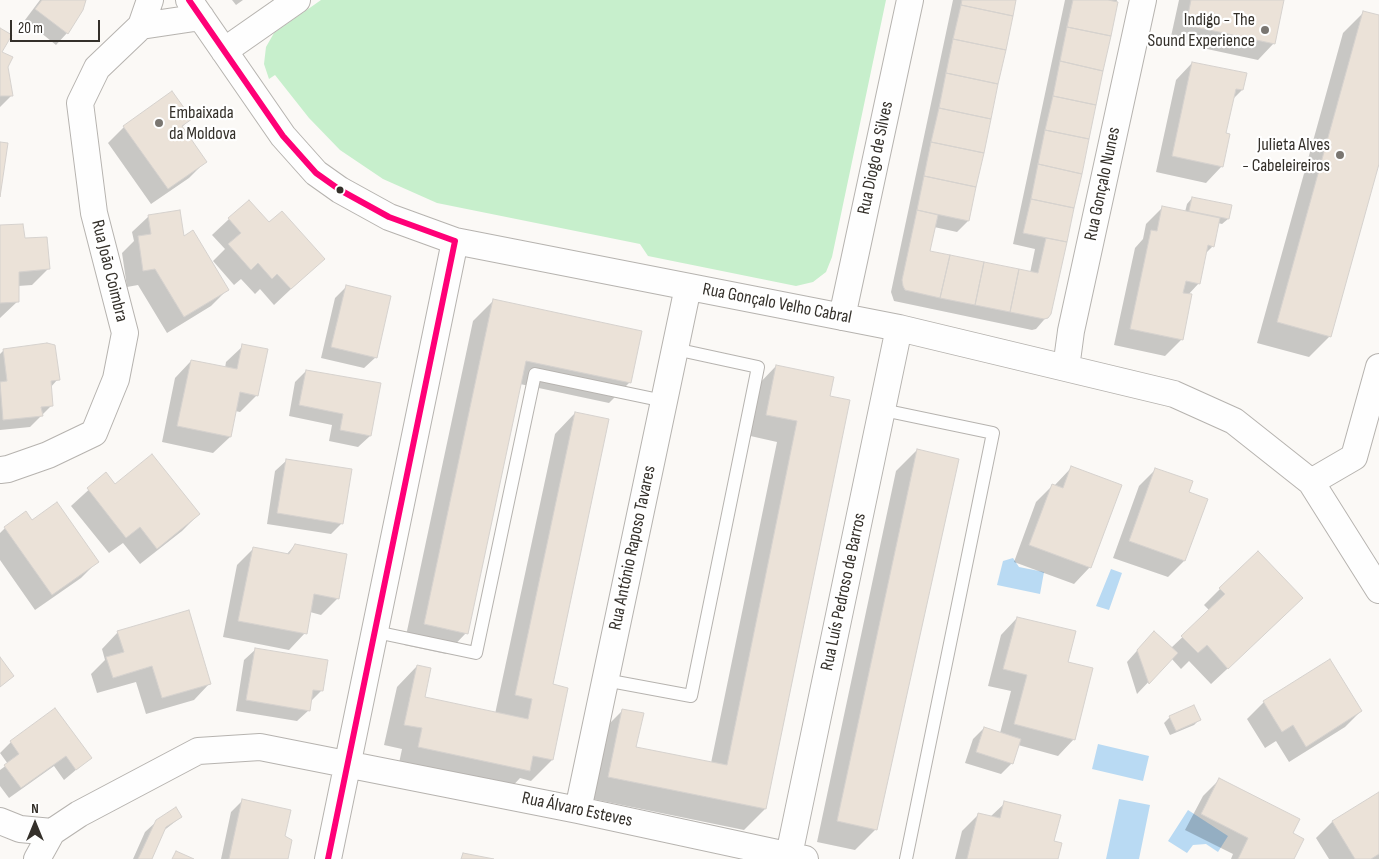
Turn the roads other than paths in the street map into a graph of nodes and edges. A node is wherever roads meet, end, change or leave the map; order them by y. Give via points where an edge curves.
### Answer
1 (150, 0) edge
2 (297, 0) edge
3 (910, 0) edge
4 (1143, 0) edge
5 (195, 8) edge
6 (141, 26) junction
7 (224, 51) junction
8 (456, 241) junction
9 (688, 287) junction
10 (842, 317) junction
11 (899, 328) junction
12 (675, 349) junction
13 (1379, 367) edge
14 (1066, 368) junction
15 (664, 401) junction
16 (882, 410) junction
17 (0, 470) edge
18 (1311, 482) junction
19 (1379, 590) edge
20 (376, 632) junction
21 (605, 680) junction
22 (348, 764) junction
23 (578, 810) junction
24 (0, 821) edge
25 (52, 832) junction
26 (797, 857) edge
27 (37, 859) edge
28 (328, 859) edge
29 (906, 859) edge

1 - 6 street, Rua João Coimbra
2 - 7 street
3 - 10 street, Rua Diogo de Silves
4 - 14 street, Rua Gonçalo Nunes via 1071,331
5 - 6 street
5 - 7 street, Rua Gonçalo Velho Cabral
6 - 17 street, Rua João Coimbra via 97,68 80,103 94,213 125,333 116,379 94,433 48,455
7 - 8 street, Rua Gonçalo Velho Cabral via 283,136 316,173 389,217
8 - 9 street, Rua Gonçalo Velho Cabral
8 - 20 street
9 - 10 street, Rua Gonçalo Velho Cabral
9 - 12 street, Rua António Raposo Tavares
10 - 11 street, Rua Gonçalo Velho Cabral
11 - 14 street, Rua Gonçalo Velho Cabral
11 - 16 street, Rua Luís Pedroso de Barros
12 - 15 street, Rua António Raposo Tavares
12 - 21 lane via 758,367 690,696
13 - 18 street via 1354,457
14 - 18 street, Rua Gonçalo Velho Cabral via 1174,394 1234,421
15 - 20 lane via 535,374 476,653
15 - 21 street, Rua António Raposo Tavares
16 - 26 street, Rua Luís Pedroso de Barros
16 - 29 lane via 993,433
18 - 19 street, Rua Gonçalo Velho Cabral
20 - 22 street
21 - 23 street, Rua António Raposo Tavares
22 - 23 street, Rua Álvaro Esteves
22 - 25 street, Rua Álvaro Esteves via 260,747 198,751 79,814
22 - 28 street
23 - 26 street, Rua Álvaro Esteves
24 - 25 street via 20,829
25 - 27 street

